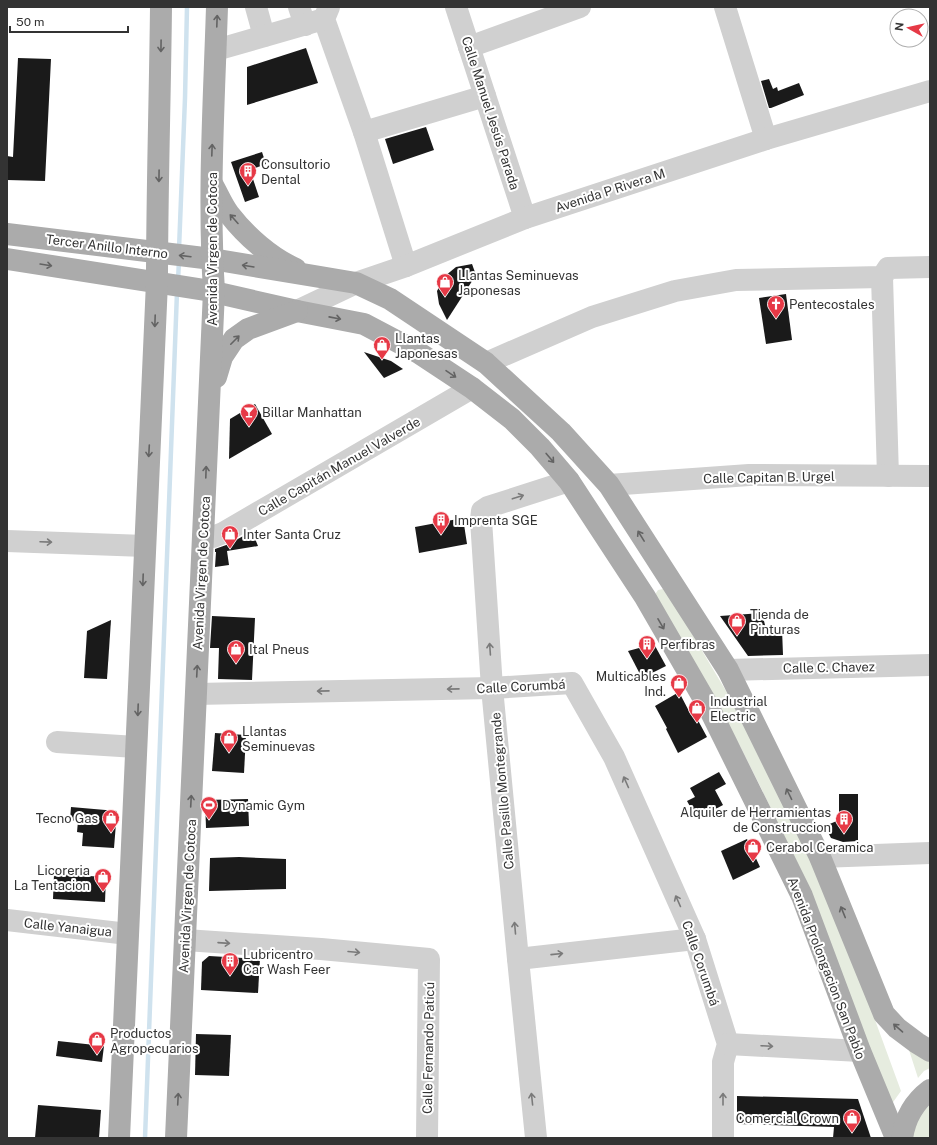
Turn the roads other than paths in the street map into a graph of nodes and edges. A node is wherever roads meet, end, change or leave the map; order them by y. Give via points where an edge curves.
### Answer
1 (161, 7) edge
2 (217, 7) edge
3 (256, 7) edge
4 (456, 7) edge
5 (580, 7) edge
6 (725, 7) edge
7 (314, 15) edge
8 (264, 36) junction
9 (469, 47) junction
10 (216, 50) junction
11 (930, 91) edge
12 (485, 96) junction
13 (364, 132) junction
14 (766, 139) junction
15 (211, 182) junction
16 (525, 218) junction
17 (7, 234) edge
18 (64, 241) junction
19 (7, 245) edge
20 (160, 253) junction
21 (7, 259) edge
22 (209, 259) junction
23 (406, 266) junction
24 (930, 267) edge
25 (310, 276) junction
26 (882, 277) junction
27 (160, 282) junction
28 (356, 283) junction
29 (210, 290) junction
30 (297, 311) junction
31 (486, 363) junction
32 (472, 388) junction
33 (209, 401) junction
34 (888, 476) junction
35 (930, 476) edge
36 (569, 481) junction
37 (609, 485) junction
38 (203, 537) junction
39 (7, 541) edge
40 (145, 546) junction
41 (655, 558) junction
42 (630, 574) junction
43 (670, 582) junction
44 (645, 597) junction
45 (930, 665) edge
46 (728, 670) junction
47 (492, 688) junction
48 (196, 694) junction
49 (57, 742) dead end
50 (136, 747) junction
51 (930, 853) edge
52 (820, 857) junction
53 (7, 920) edge
54 (128, 934) junction
55 (695, 939) junction
56 (185, 940) junction
57 (518, 959) junction
58 (728, 1044) junction
59 (860, 1051) junction
60 (930, 1051) edge
61 (930, 1090) edge
62 (119, 1138) edge
63 (176, 1138) edge
64 (427, 1138) edge
65 (536, 1138) edge
66 (723, 1138) edge
67 (896, 1138) edge
68 (902, 1138) edge

1 -> 20 main road
10 -> 2 main road, Avenida Virgen de Cotoca
3 - 8 street
4 - 9 street, Calle Manuel Jesús Parada
5 - 9 street
6 - 14 street
7 - 8 street
7 - 13 street
8 - 10 street
9 - 12 street, Calle Manuel Jesús Parada
15 -> 10 main road, Avenida Virgen de Cotoca
11 - 14 street, Avenida P Rivera M
12 - 13 street
12 - 16 street, Calle Manuel Jesús Parada
13 - 23 street
14 - 16 street, Avenida P Rivera M
15 - 22 main road, Avenida Virgen de Cotoca
25 -> 15 main road via 285,264 252,239 229,213
16 - 23 street, Avenida P Rivera M
17 - 18 main road, Tercer Anillo Interno
18 - 19 main road via 34,248
18 - 20 main road, Tercer Anillo Interno
22 -> 20 main road, Tercer Anillo Interno
20 - 27 main road
21 -> 27 main road, Tercer Anillo Interno
25 -> 22 main road
22 - 29 main road, Avenida Virgen de Cotoca
23 - 28 street, Avenida P Rivera M
24 - 26 street via 888,268
25 - 28 main road
26 - 31 street via 736,280 675,291 592,317
26 - 34 street
27 - 29 main road, Tercer Anillo Interno
27 -> 40 main road
28 - 30 street, Avenida P Rivera M
28 - 31 main road via 393,302
29 - 30 main road, Avenida Prolongacion San Pablo
29 - 33 main road, Avenida Virgen de Cotoca
30 -> 32 main road, Avenida Prolongacion San Pablo via 364,324 419,353
33 -> 30 main road via 222,357 234,339 248,329
31 - 37 main road via 561,432
32 -> 36 main road, Avenida Prolongacion San Pablo via 512,419
32 - 38 street, Calle Capitán Manuel Valverde via 223,533
38 -> 33 main road, Avenida Virgen de Cotoca
34 - 35 street, Calle Capitan B. Urgel
34 - 37 street, Calle Capitan B. Urgel via 749,475
36 - 42 main road, Avenida Prolongacion San Pablo
47 -> 36 street, Calle Pasillo Montegrande via 482,511
41 -> 37 main road
48 -> 38 main road, Avenida Virgen de Cotoca
39 -> 40 street
40 -> 50 main road
41 - 42 main road via 646,572
41 - 43 main road
42 - 44 main road, Avenida Prolongacion San Pablo
43 - 44 main road via 662,581 655,584
43 - 46 main road
44 -> 59 main road, Avenida Prolongacion San Pablo via 708,706 802,896
45 - 46 street, Calle C. Chavez
52 -> 46 main road
47 -> 48 street, Calle Corumbá
55 -> 47 street, Calle Corumbá via 614,756 572,683
57 -> 47 street, Calle Pasillo Montegrande
56 -> 48 main road, Avenida Virgen de Cotoca
49 - 50 street
50 - 54 main road
51 - 52 street
60 -> 52 main road via 897,1028 884,1014
53 - 54 street, Calle Yanaigua
54 - 62 main road
57 -> 55 street
55 - 58 street, Calle Corumbá
63 -> 56 main road, Avenida Virgen de Cotoca
56 -> 64 street, Calle Fernando Paticú via 429,959
65 -> 57 street, Calle Pasillo Montegrande
58 -> 59 street
66 -> 58 street via 723,1062
59 - 67 main road, Avenida Prolongacion San Pablo
61 - 68 main road via 909,1114

